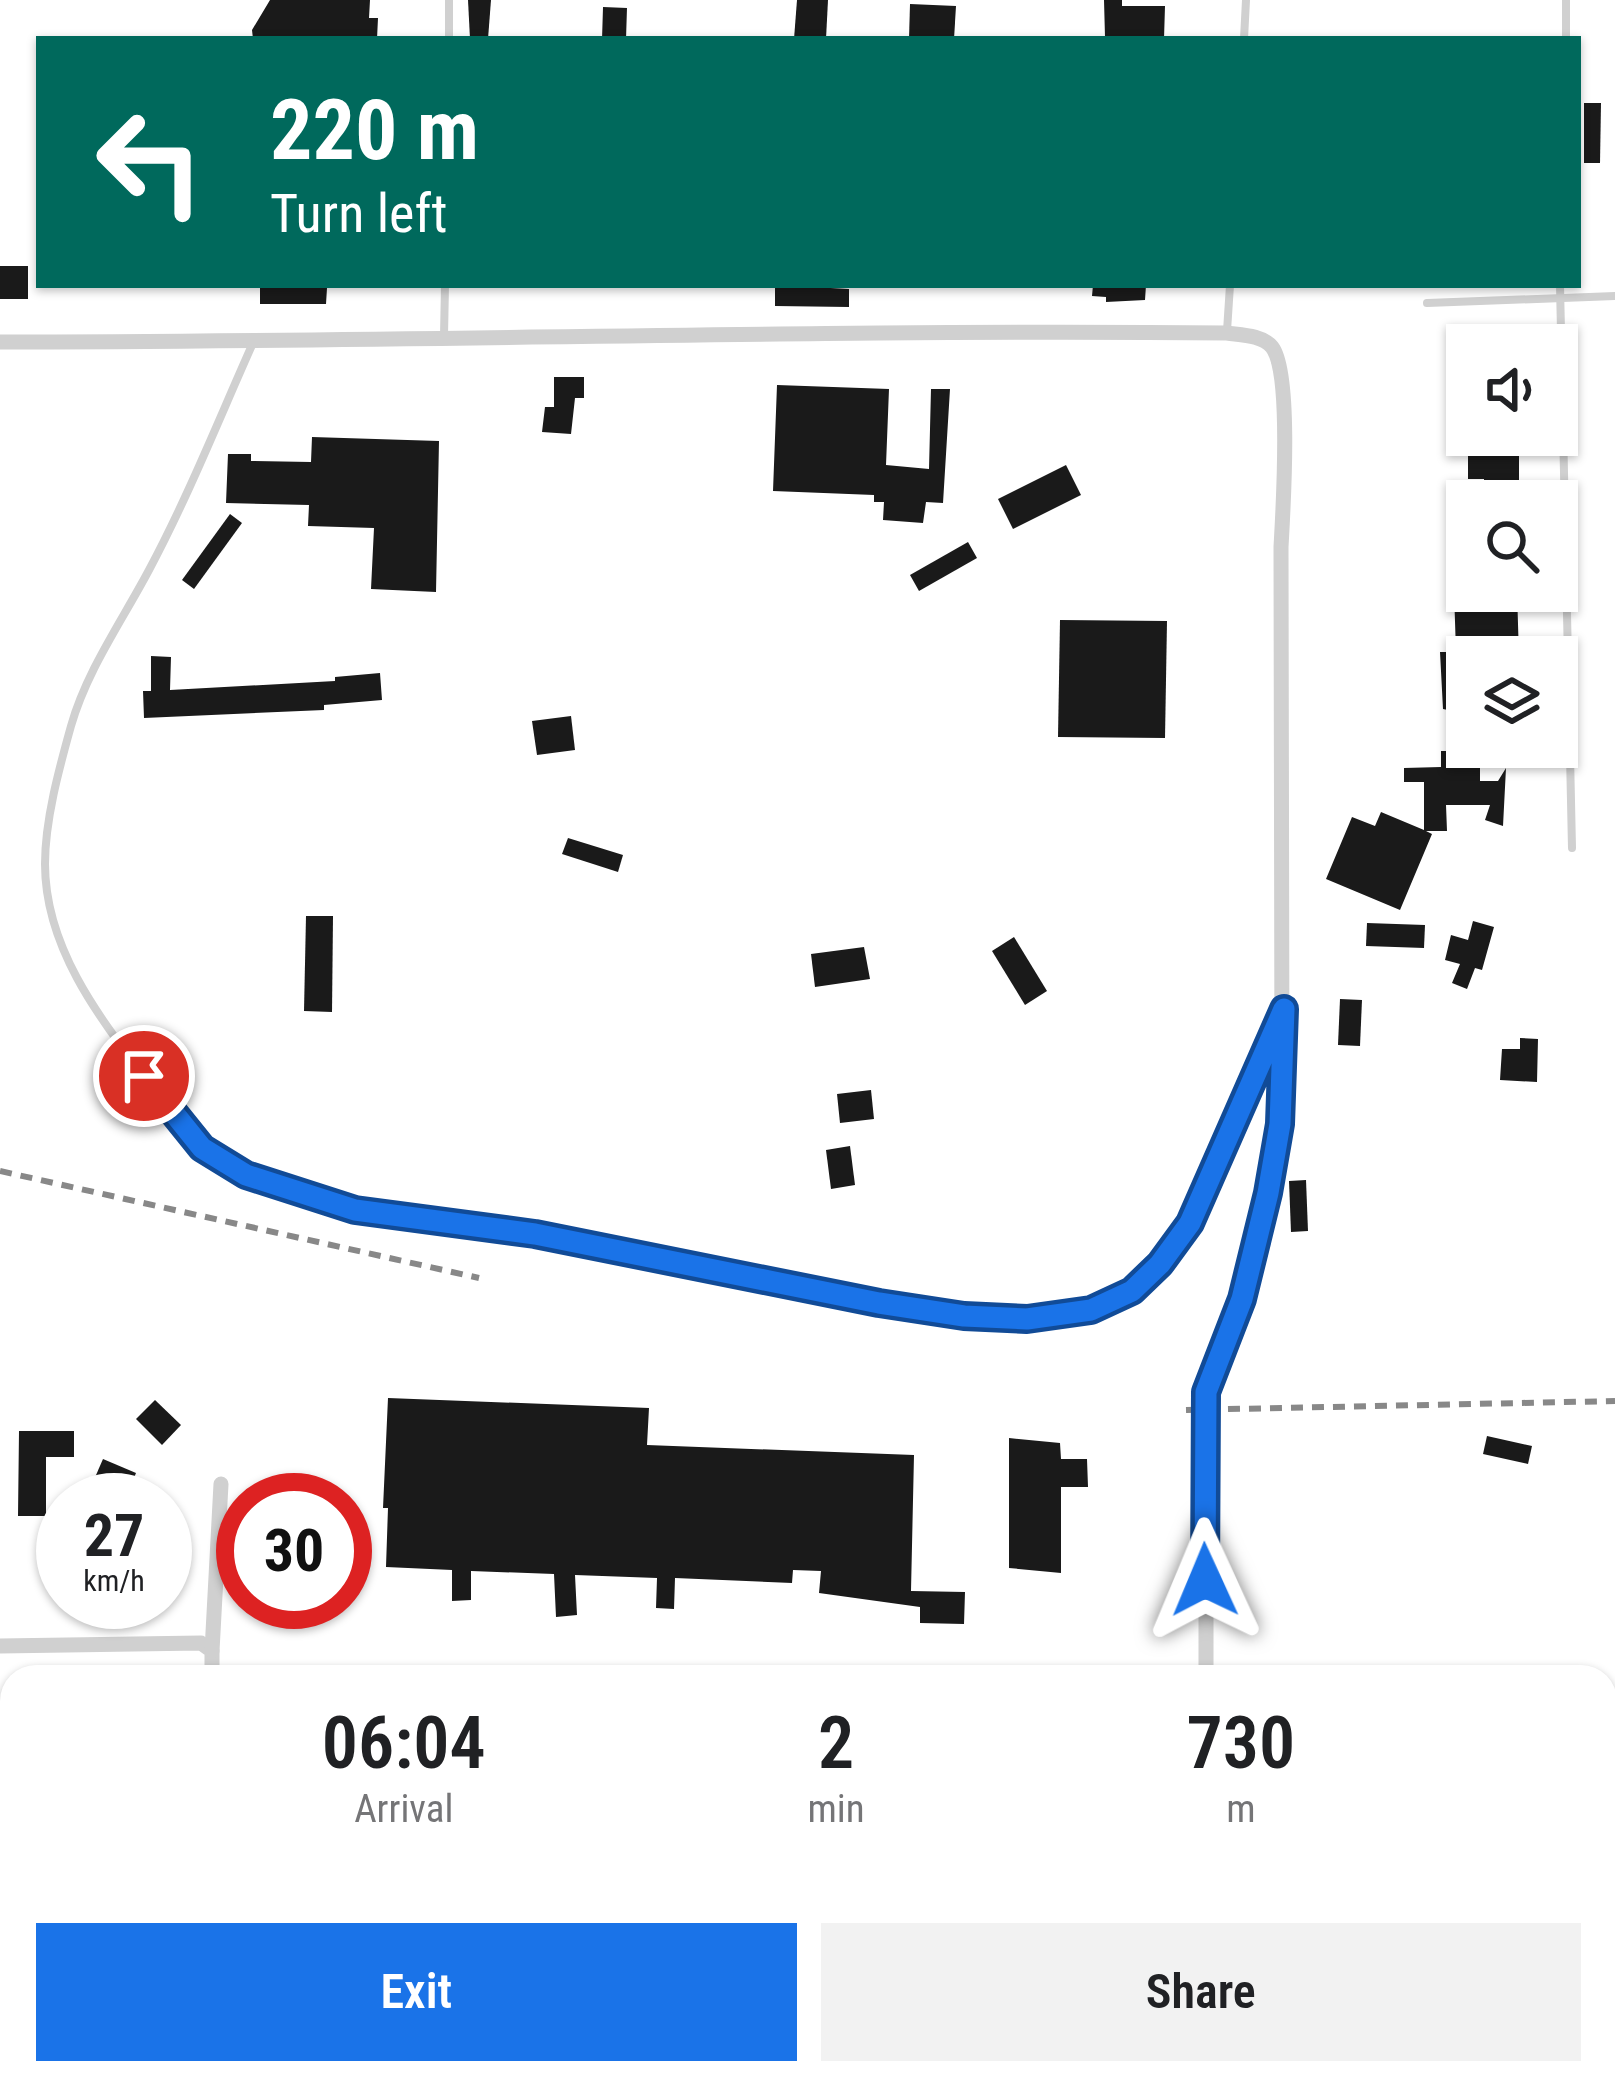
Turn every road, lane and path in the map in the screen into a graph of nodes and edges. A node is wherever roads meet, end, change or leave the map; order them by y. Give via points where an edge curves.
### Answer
1 (449, 0) edge
2 (1246, 0) edge
3 (1566, 0) edge
4 (449, 36) edge
5 (1244, 36) edge
6 (1565, 36) edge
7 (445, 288) edge
8 (1230, 288) edge
9 (1560, 288) edge
10 (1615, 296) edge
11 (1560, 297) junction
12 (1427, 303) dead end
13 (1227, 332) junction
14 (444, 336) junction
15 (0, 342) edge
16 (254, 342) junction
17 (1573, 848) dead end
18 (1284, 1009) junction
19 (216, 1577) edge
20 (0, 1646) edge
21 (212, 1651) junction
22 (212, 1665) edge
23 (1207, 1665) edge

1 - 4 lane
2 - 5 lane
3 - 6 lane
7 - 14 lane
8 - 13 lane
9 - 11 lane
10 - 11 lane
11 - 12 lane
11 - 17 lane
13 - 14 street
13 - 18 street via 1262,339 1279,364 1286,461
14 - 16 street
15 - 16 street
16 - 18 lane via 72,721 45,865 71,970 202,1148 246,1175 355,1210 535,1234 832,1295 1027,1319 1091,1310 1132,1291 1160,1264 1190,1223
18 - 23 street via 1268,1193 1242,1299 1206,1392
19 - 21 street
20 - 21 street via 201,1643
21 - 22 street

